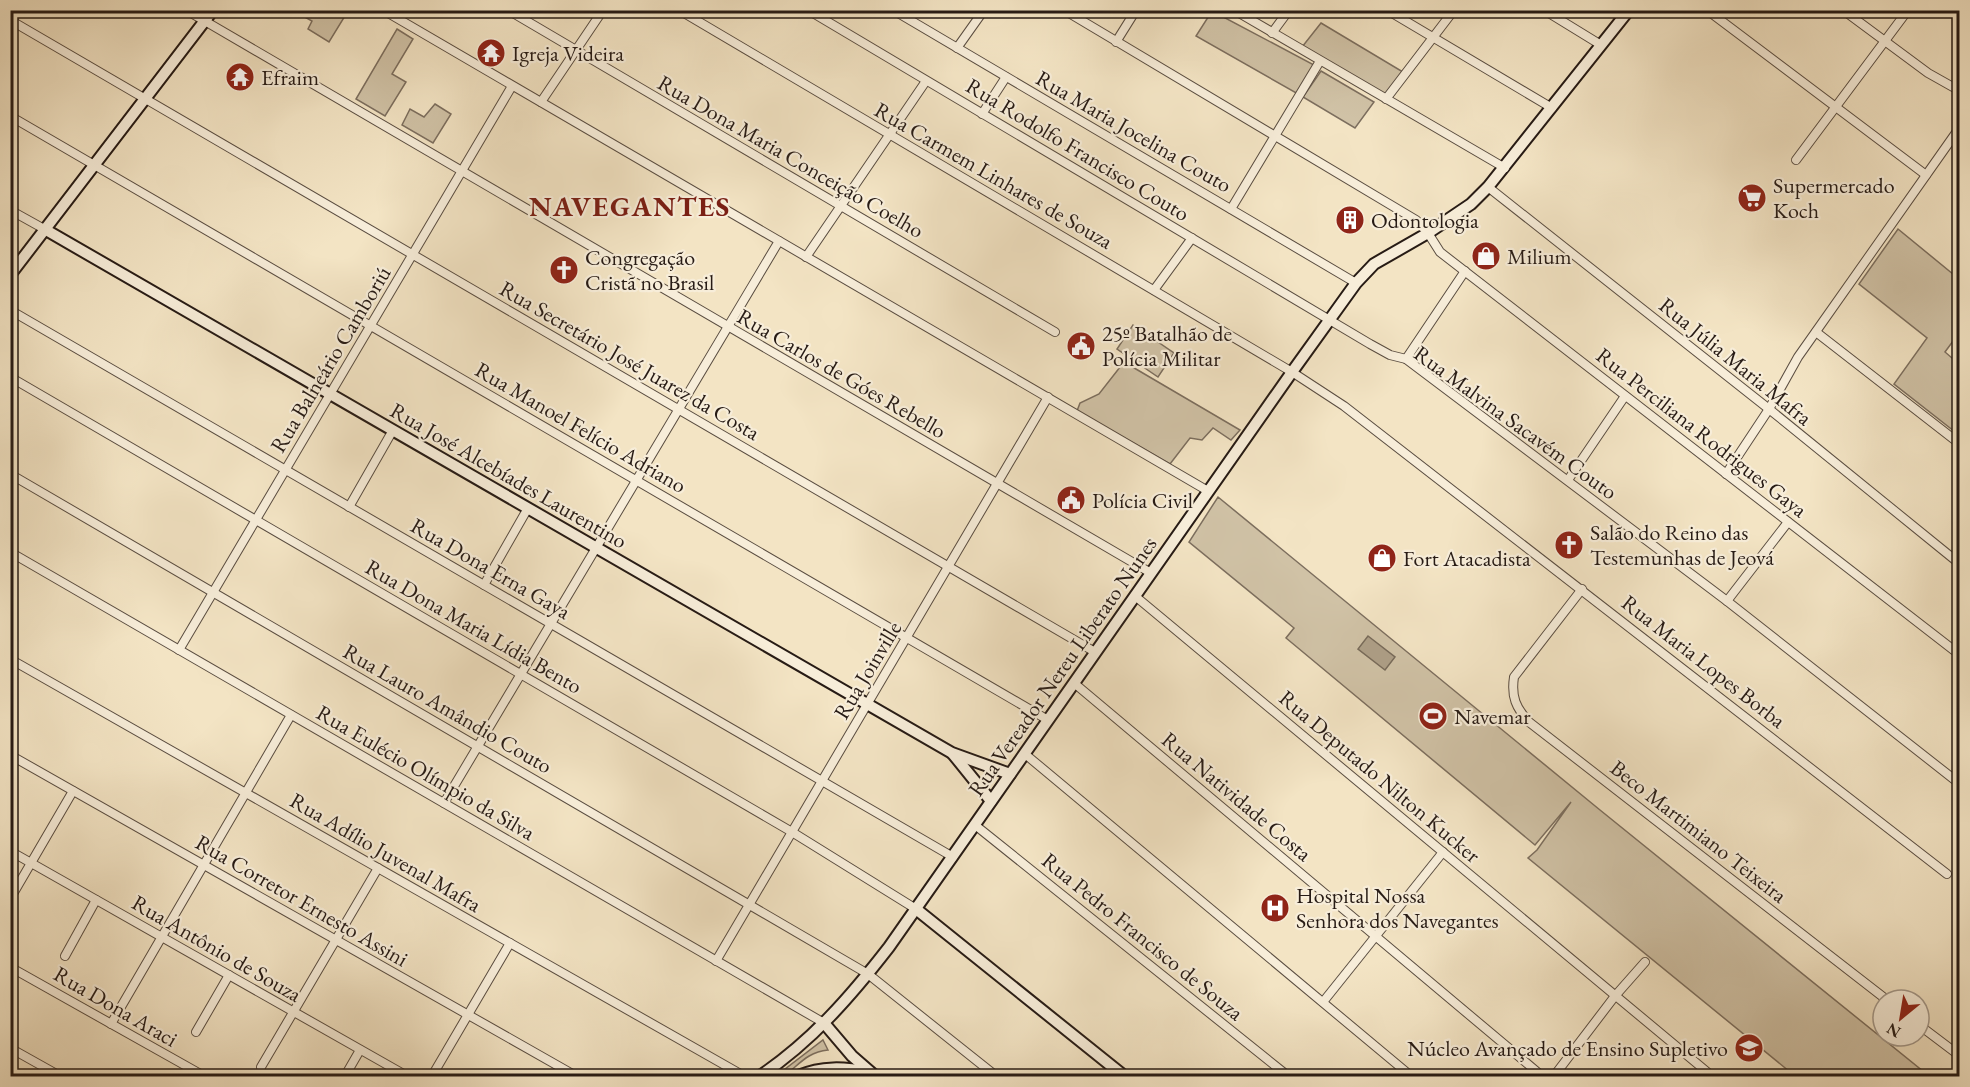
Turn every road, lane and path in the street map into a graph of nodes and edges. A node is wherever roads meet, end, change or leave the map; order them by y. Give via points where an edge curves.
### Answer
1 (186, 10) edge
2 (213, 10) edge
3 (383, 10) edge
4 (508, 10) edge
5 (603, 10) edge
6 (679, 10) edge
7 (808, 10) edge
8 (893, 10) edge
9 (984, 10) edge
10 (1064, 10) edge
11 (1136, 10) edge
12 (1234, 10) edge
13 (1289, 10) edge
14 (1387, 10) edge
15 (1454, 10) edge
16 (1544, 10) edge
17 (1629, 10) edge
18 (1707, 10) edge
19 (1843, 10) edge
20 (1908, 10) edge
21 (10, 20) edge
22 (205, 22) junction
23 (1272, 33) junction
24 (1433, 38) junction
25 (1885, 41) junction
26 (1116, 42) junction
27 (1601, 45) junction
28 (957, 48) junction
29 (576, 51) junction
30 (1320, 61) junction
31 (1006, 77) junction
32 (926, 81) junction
33 (512, 86) junction
34 (1959, 91) edge
35 (146, 99) junction
36 (1386, 99) junction
37 (541, 102) junction
38 (1552, 108) junction
39 (1836, 108) junction
40 (982, 114) junction
41 (10, 116) edge
42 (1959, 127) edge
43 (889, 135) junction
44 (1275, 136) junction
45 (1797, 160) dead end
46 (96, 165) junction
47 (1505, 168) junction
48 (462, 172) junction
49 (1926, 175) junction
50 (1488, 188) junction
51 (840, 206) junction
52 (1231, 209) junction
53 (10, 210) edge
54 (46, 230) junction
55 (1428, 233) junction
56 (1192, 238) junction
57 (778, 241) junction
58 (413, 254) junction
59 (806, 256) junction
60 (1465, 271) junction
61 (10, 275) edge
62 (1356, 283) junction
63 (1154, 290) junction
64 (10, 310) edge
65 (1330, 319) junction
66 (370, 326) junction
67 (728, 327) junction
68 (1055, 332) dead end
69 (1816, 332) junction
70 (1406, 359) junction
71 (1292, 372) junction
72 (10, 377) edge
73 (330, 394) junction
74 (1625, 396) junction
75 (1048, 397) junction
76 (678, 409) junction
77 (1769, 409) junction
78 (393, 430) junction
79 (1959, 444) edge
80 (285, 470) junction
81 (10, 474) edge
82 (1726, 474) junction
83 (636, 480) junction
84 (1568, 480) junction
85 (997, 484) junction
86 (1208, 491) junction
87 (349, 507) junction
88 (528, 508) junction
89 (256, 520) junction
90 (1788, 522) junction
91 (596, 548) junction
92 (10, 552) edge
93 (1959, 564) edge
94 (948, 567) junction
95 (1151, 573) junction
96 (484, 585) junction
97 (1582, 589) junction
98 (213, 592) junction
99 (1135, 596) junction
100 (1727, 601) junction
101 (551, 624) junction
102 (906, 638) junction
103 (179, 650) junction
104 (1095, 652) junction
105 (1959, 655) edge
106 (10, 659) edge
107 (521, 674) junction
108 (1074, 683) junction
109 (867, 704) junction
110 (291, 714) junction
111 (1048, 720) junction
112 (478, 746) junction
113 (952, 753) junction
114 (1025, 754) junction
115 (10, 755) edge
116 (1010, 774) junction
117 (822, 781) junction
118 (1959, 784) edge
119 (73, 791) junction
120 (246, 792) junction
121 (991, 801) junction
122 (444, 803) junction
123 (975, 825) junction
124 (792, 832) junction
125 (10, 851) edge
126 (1443, 852) junction
127 (953, 857) junction
128 (31, 863) junction
129 (204, 865) junction
130 (378, 868) junction
131 (1947, 874) dead end
132 (10, 899) edge
133 (96, 900) junction
134 (749, 904) junction
135 (916, 909) junction
136 (1376, 936) junction
137 (162, 937) junction
138 (336, 940) junction
139 (510, 943) junction
140 (65, 956) dead end
141 (716, 961) junction
142 (1646, 962) dead end
143 (10, 967) edge
144 (868, 974) junction
145 (229, 975) junction
146 (1872, 988) edge
147 (1615, 996) junction
148 (1323, 1002) junction
149 (293, 1012) junction
150 (468, 1015) junction
151 (824, 1023) junction
152 (111, 1024) junction
153 (196, 1032) dead end
154 (1931, 1034) edge
155 (10, 1048) edge
156 (360, 1050) junction
157 (1959, 1056) edge
158 (261, 1067) dead end
159 (46, 1069) junction
160 (872, 1074) edge
161 (42, 1077) edge
162 (60, 1077) edge
163 (204, 1077) edge
164 (345, 1077) edge
165 (407, 1077) edge
166 (432, 1077) edge
167 (576, 1077) edge
168 (744, 1077) edge
169 (760, 1077) edge
170 (798, 1077) edge
171 (996, 1077) edge
172 (1124, 1077) edge
173 (1288, 1077) edge
174 (1411, 1077) edge
175 (1542, 1077) edge
176 (1554, 1077) edge
177 (1712, 1077) edge

1 - 22 street, Rua Carlos de Góes Rebello
2 - 22 main road
3 - 33 street
4 - 29 street, Rua Dona Maria Conceição Coelho
5 - 29 street
6 - 43 street, Rua Carmem Linhares de Souza
7 - 32 street, Rua Rodolfo Francisco Couto
8 - 28 street, Rua Maria Jocelina Couto
9 - 28 street
10 - 26 street, Rua Perciliana Rodrigues Gaya
11 - 26 street
12 - 23 street
13 - 23 street
14 - 24 street
15 - 24 street
16 - 27 street
17 - 27 main road, Rua Vereador Nereu Liberato Nunes
18 - 39 street
19 - 25 street
20 - 25 street
21 - 35 street, Rua Secretário José Juarez da Costa
22 - 35 main road
22 - 48 street, Rua Carlos de Góes Rebello
23 - 30 street
24 - 36 street
24 - 38 street
25 - 34 street
25 - 39 street
26 - 44 street, Rua Perciliana Rodrigues Gaya
27 - 38 main road, Rua Vereador Nereu Liberato Nunes
28 - 31 street, Rua Maria Jocelina Couto
29 - 37 street
29 - 51 street, Rua Dona Maria Conceição Coelho
30 - 36 street
30 - 44 street
31 - 40 street
31 - 52 street, Rua Maria Jocelina Couto
32 - 40 street, Rua Rodolfo Francisco Couto
32 - 43 street
33 - 37 street
33 - 48 street, Rua Balneário Camboriú
35 - 46 main road
35 - 58 street, Rua Secretário José Juarez da Costa
36 - 47 street
37 - 57 street
38 - 47 main road, Rua Vereador Nereu Liberato Nunes
39 - 45 street
39 - 49 street
40 - 56 street, Rua Rodolfo Francisco Couto
41 - 46 street, Rua Manoel Felício Adriano
42 - 49 street
43 - 51 street
43 - 63 street, Rua Carmem Linhares de Souza
44 - 52 street
44 - 55 street, Rua Perciliana Rodrigues Gaya via 1416,220
46 - 54 main road
46 - 66 street, Rua Manoel Felício Adriano
47 - 50 main road, Rua Vereador Nereu Liberato Nunes
48 - 58 street, Rua Balneário Camboriú
48 - 67 street, Rua Carlos de Góes Rebello
49 - 69 street
50 - 55 main road, Rua Vereador Nereu Liberato Nunes
50 - 77 street, Rua Júlia Maria Mafra
51 - 59 street
51 - 68 street, Rua Dona Maria Conceição Coelho
52 - 62 street, Rua Maria Jocelina Couto
53 - 54 street
54 - 61 main road
54 - 73 main road, Rua José Alcebíades Laurentino
55 - 60 street, Rua Perciliana Rodrigues Gaya via 1440,252
55 - 62 main road, Rua Vereador Nereu Liberato Nunes via 1382,258
56 - 63 street
56 - 65 street, Rua Rodolfo Francisco Couto
57 - 59 street
57 - 67 street
58 - 66 street, Rua Balneário Camboriú
58 - 76 street, Rua Secretário José Juarez da Costa
59 - 75 street
60 - 70 street
60 - 74 street, Rua Perciliana Rodrigues Gaya
62 - 65 main road, Rua Vereador Nereu Liberato Nunes
63 - 71 street, Rua Carmem Linhares de Souza
64 - 80 street, Rua Dona Erna Gaya
65 - 70 street, Rua Malvina Sacavém Couto via 1390,355
65 - 71 main road, Rua Vereador Nereu Liberato Nunes
66 - 73 street, Rua Balneário Camboriú
66 - 83 street, Rua Manoel Felício Adriano
67 - 76 street
67 - 85 street, Rua Carlos de Góes Rebello
69 - 77 street
69 - 79 street
70 - 84 street, Rua Malvina Sacavém Couto
71 - 86 main road, Rua Vereador Nereu Liberato Nunes
71 - 97 street, Rua Maria Lopes Borba via 1370,425
72 - 89 street, Rua Dona Maria Lídia Bento
73 - 78 main road, Rua José Alcebíades Laurentino
73 - 80 street, Rua Balneário Camboriú
74 - 82 street, Rua Perciliana Rodrigues Gaya
74 - 84 street
75 - 85 street, Rua Joinville
75 - 86 street
76 - 83 street
76 - 94 street, Rua Secretário José Juarez da Costa
77 - 82 street
77 - 93 street, Rua Júlia Maria Mafra
78 - 87 street
78 - 88 main road, Rua José Alcebíades Laurentino
80 - 87 street, Rua Dona Erna Gaya
80 - 89 street, Rua Balneário Camboriú
81 - 98 street, Rua Lauro Amândio Couto
82 - 90 street, Rua Perciliana Rodrigues Gaya
83 - 91 street
83 - 102 street, Rua Manoel Felício Adriano
84 - 100 street, Rua Malvina Sacavém Couto
85 - 94 street, Rua Joinville
85 - 95 street, Rua Carlos de Góes Rebello
86 - 95 main road, Rua Vereador Nereu Liberato Nunes
87 - 96 street, Rua Dona Erna Gaya
88 - 91 main road, Rua José Alcebíades Laurentino
88 - 96 street
89 - 98 street, Rua Balneário Camboriú
89 - 107 street, Rua Dona Maria Lídia Bento
90 - 100 street
90 - 105 street, Rua Perciliana Rodrigues Gaya
91 - 101 street
91 - 109 main road, Rua José Alcebíades Laurentino
92 - 103 street, Rua Eulécio Olímpio da Silva
94 - 102 street, Rua Joinville
94 - 104 street, Rua Secretário José Juarez da Costa
95 - 99 main road, Rua Vereador Nereu Liberato Nunes
96 - 101 street, Rua Dona Erna Gaya
97 - 131 street, Rua Maria Lopes Borba
97 - 146 street, Beco Martimiano Teixeira via 1514,677 1515,704 1529,722
98 - 103 street, Rua Balneário Camboriú
98 - 112 street, Rua Lauro Amândio Couto
99 - 104 main road, Rua Vereador Nereu Liberato Nunes
99 - 126 street, Rua Deputado Nilton Kucker
100 - 118 street, Rua Malvina Sacavém Couto
101 - 107 street
101 - 117 street, Rua Dona Erna Gaya
102 - 109 street, Rua Joinville
102 - 111 street, Rua Manoel Felício Adriano
103 - 110 street, Rua Eulécio Olímpio da Silva
104 - 108 main road, Rua Vereador Nereu Liberato Nunes
106 - 120 street, Rua Adílio Juvenal Mafra
107 - 112 street
107 - 124 street, Rua Dona Maria Lídia Bento
108 - 111 main road, Rua Vereador Nereu Liberato Nunes
108 - 136 street, Rua Natividade Costa
109 - 113 main road, Rua José Alcebíades Laurentino
109 - 117 street, Rua Joinville
110 - 120 street
110 - 122 street, Rua Eulécio Olímpio da Silva
111 - 114 main road, Rua Vereador Nereu Liberato Nunes
112 - 122 street
112 - 134 street, Rua Lauro Amândio Couto
113 - 116 main road, Rua José Alcebíades Laurentino
113 - 121 main road, Rua José Alcebíades Laurentino
114 - 116 main road, Rua Vereador Nereu Liberato Nunes
114 - 148 street
115 - 119 street, Rua Corretor Ernesto Assini
116 - 121 main road, Rua Vereador Nereu Liberato Nunes
117 - 124 street, Rua Joinville
117 - 127 street, Rua Dona Erna Gaya
119 - 128 street
119 - 129 street, Rua Corretor Ernesto Assini
120 - 129 street
120 - 130 street, Rua Adílio Juvenal Mafra
121 - 123 main road, Rua Vereador Nereu Liberato Nunes
122 - 141 street, Rua Eulécio Olímpio da Silva
123 - 127 main road, Rua Vereador Nereu Liberato Nunes
123 - 173 street, Rua Pedro Francisco de Souza
124 - 134 street, Rua Joinville
124 - 135 street, Rua Dona Maria Lídia Bento
125 - 128 street, Rua Antônio de Souza
126 - 136 street
126 - 147 street, Rua Deputado Nilton Kucker
127 - 135 main road, Rua Vereador Nereu Liberato Nunes
128 - 132 street
128 - 133 street, Rua Antônio de Souza
129 - 137 street
129 - 138 street, Rua Corretor Ernesto Assini
130 - 138 street
130 - 139 street, Rua Adílio Juvenal Mafra
133 - 137 street, Rua Antônio de Souza
133 - 140 street
134 - 141 street, Rua Joinville
134 - 144 street, Rua Lauro Amândio Couto
135 - 144 main road, Rua Vereador Nereu Liberato Nunes
135 - 172 main road
136 - 148 street
136 - 175 street, Rua Natividade Costa
137 - 145 street, Rua Antônio de Souza
137 - 152 street
138 - 149 street
138 - 150 street, Rua Corretor Ernesto Assini
139 - 150 street
139 - 168 street, Rua Adílio Juvenal Mafra
141 - 151 street, Rua Eulécio Olímpio da Silva
142 - 147 street
143 - 152 street, Rua Dona Araci
144 - 151 main road, Rua Vereador Nereu Liberato Nunes
144 - 171 street, Rua Lauro Amândio Couto
145 - 149 street, Rua Antônio de Souza
145 - 153 street
147 - 176 street
147 - 177 street, Rua Deputado Nilton Kucker
148 - 174 street
149 - 156 street, Rua Antônio de Souza
149 - 158 street
150 - 166 street
150 - 167 street, Rua Corretor Ernesto Assini
151 - 160 main road
151 - 169 main road, Rua Vereador Nereu Liberato Nunes
152 - 163 street, Rua Dona Araci
154 - 157 street
155 - 159 street
156 - 164 street
156 - 165 street, Rua Antônio de Souza
159 - 161 street
159 - 162 street
160 - 170 main road via 827,1068

